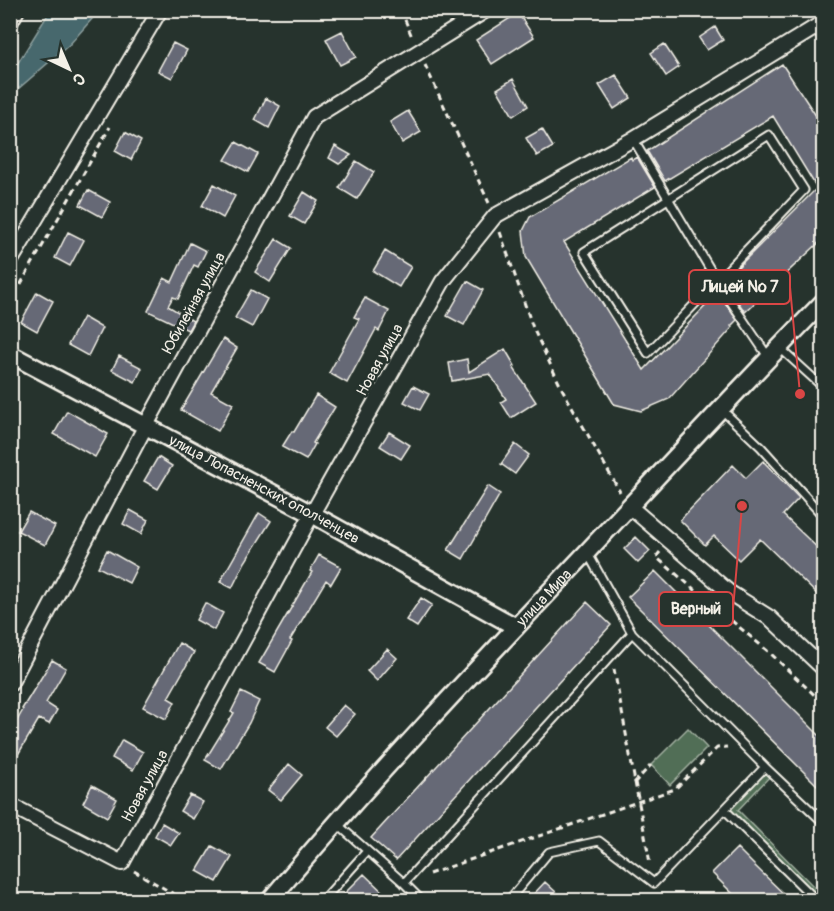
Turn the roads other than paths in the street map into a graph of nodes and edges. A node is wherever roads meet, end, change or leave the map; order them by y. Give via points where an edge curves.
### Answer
1 (21, 10) edge
2 (160, 10) edge
3 (486, 10) edge
4 (824, 22) edge
5 (10, 30) edge
6 (633, 139) junction
7 (669, 200) junction
8 (10, 262) edge
9 (717, 280) junction
10 (824, 301) edge
11 (774, 352) junction
12 (10, 354) edge
13 (824, 388) edge
14 (720, 408) junction
15 (145, 427) junction
16 (629, 507) junction
17 (312, 514) junction
18 (824, 517) edge
19 (587, 552) junction
20 (516, 627) junction
21 (632, 633) junction
22 (824, 669) edge
23 (10, 684) edge
24 (765, 767) junction
25 (10, 805) edge
26 (725, 810) junction
27 (335, 823) junction
28 (824, 823) edge
29 (368, 851) junction
30 (404, 883) junction
31 (270, 900) edge
32 (326, 900) edge
33 (422, 900) edge
34 (509, 900) edge
35 (816, 900) edge

1 - 5 lane
2 - 8 street
3 - 15 street, Юбилейная улица via 314,117
4 - 6 street, Новая улица
6 - 7 lane
6 - 17 street, Новая улица via 495,216 443,281
7 - 9 lane
7 - 9 lane via 770,135 804,190
7 - 9 lane via 584,252 648,353
9 - 11 lane
10 - 11 street, улица Мира
11 - 13 lane
11 - 14 street, улица Мира
12 - 15 street, улица Лопасненских ополченцев
14 - 16 street, улица Мира
14 - 18 lane
15 - 17 street, улица Лопасненских ополченцев
15 - 23 street, Юбилейная улица
16 - 19 street, улица Мира
16 - 22 street via 729,593 770,618
17 - 20 street, улица Лопасненских ополченцев
17 - 25 street, Новая улица via 122,863
19 - 20 street, улица Мира
19 - 21 lane
20 - 27 street, улица Мира
21 - 24 lane
21 - 30 lane
24 - 26 lane
24 - 28 lane
26 - 34 lane via 654,883 599,841 549,852
26 - 35 lane
27 - 29 lane
27 - 31 street, улица Мира
29 - 30 lane
29 - 32 lane
30 - 33 lane

